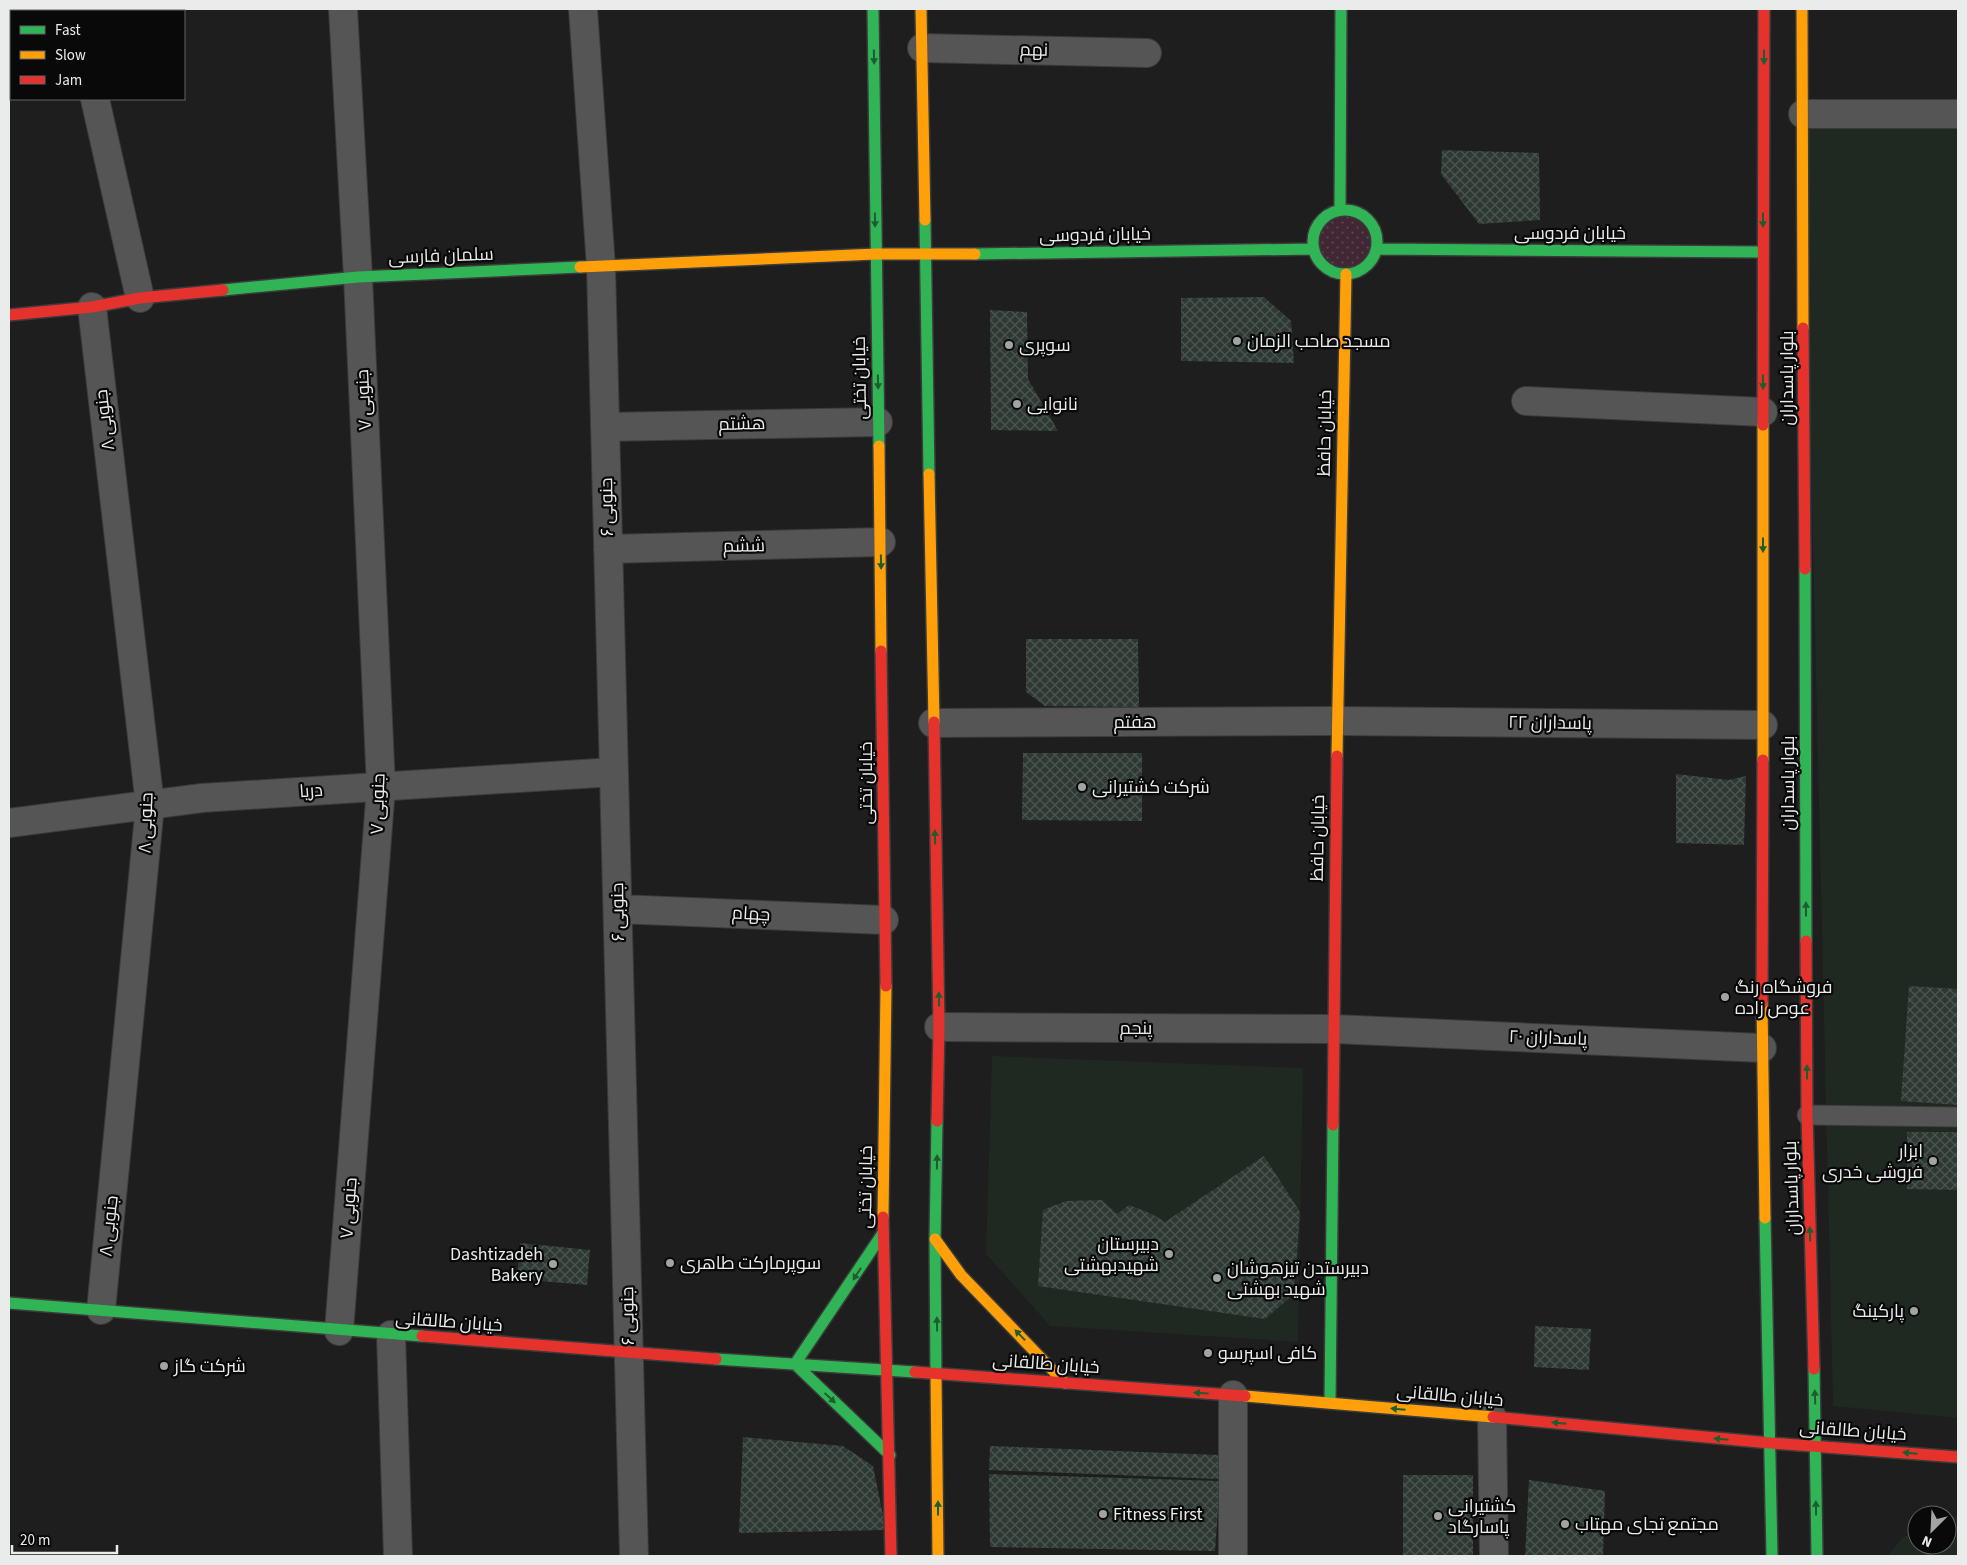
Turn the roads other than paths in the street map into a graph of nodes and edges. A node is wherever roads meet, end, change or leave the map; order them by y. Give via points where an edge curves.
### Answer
1 (343, 9) edge
2 (583, 9) edge
3 (874, 9) edge
4 (921, 9) edge
5 (1341, 9) edge
6 (1764, 9) edge
7 (1802, 9) edge
8 (922, 48) junction
9 (1146, 53) dead end
10 (96, 100) edge
11 (1803, 114) junction
12 (1958, 114) edge
13 (1340, 210) junction
14 (1377, 249) junction
15 (1314, 250) junction
16 (1763, 252) junction
17 (876, 254) junction
18 (925, 256) junction
19 (601, 267) junction
20 (1346, 274) junction
21 (358, 277) junction
22 (140, 298) junction
23 (92, 306) junction
24 (9, 315) edge
25 (1526, 401) dead end
26 (1763, 412) junction
27 (878, 422) junction
28 (605, 427) junction
29 (881, 542) junction
30 (608, 549) junction
31 (1336, 721) junction
32 (933, 723) junction
33 (1763, 725) junction
34 (614, 772) junction
35 (381, 787) junction
36 (150, 804) junction
37 (9, 823) edge
38 (618, 909) junction
39 (884, 920) junction
40 (939, 1027) junction
41 (1334, 1029) junction
42 (1762, 1048) junction
43 (1807, 1115) junction
44 (1958, 1116) edge
45 (883, 1234) junction
46 (935, 1239) junction
47 (9, 1303) edge
48 (101, 1310) junction
49 (339, 1331) junction
50 (391, 1335) junction
51 (629, 1353) junction
52 (795, 1364) junction
53 (887, 1371) junction
54 (938, 1373) junction
55 (1065, 1383) junction
56 (1233, 1395) junction
57 (1330, 1402) junction
58 (1492, 1417) junction
59 (1770, 1443) junction
60 (1816, 1445) junction
61 (890, 1455) junction
62 (1958, 1457) edge
63 (398, 1556) edge
64 (634, 1556) edge
65 (891, 1556) edge
66 (938, 1556) edge
67 (1233, 1556) edge
68 (1494, 1556) edge
69 (1772, 1556) edge
70 (1817, 1556) edge

1 - 21 street, ۷ جنوبی
2 - 19 street, ۶ جنوبی
3 -> 17 main road, خیابان تختی
4 - 8 main road
5 - 13 main road
6 -> 16 main road, بلوار پاسداران
7 - 11 main road, بلوار پاسداران
8 - 9 street, نهم
8 - 18 main road
10 - 22 street
11 - 12 street
43 -> 11 main road, بلوار پاسداران via 1802,857
13 - 14 main road via 1360,213 1369,219 1375,228
13 - 15 main road via 1330,213 1318,224 1313,239
14 - 16 main road, خیابان فردوسی
14 - 20 main road via 1366,267
15 - 18 main road, خیابان فردوسی
15 - 20 main road via 1318,260 1328,269
16 -> 26 main road, بلوار پاسداران
17 - 18 main road, خیابان فردوسی
17 - 19 main road, سلمان فارسی
17 -> 27 main road, خیابان تختی
18 - 32 main road
19 - 21 main road, سلمان فارسی
19 - 28 street, ۶ جنوبی
20 - 31 main road, خیابان حافظ
21 - 22 main road, سلمان فارسی
21 - 35 street, ۷ جنوبی
22 - 23 main road, سلمان فارسی
23 - 24 main road, سلمان فارسی
23 - 36 street, ۸ جنوبی
25 - 26 street
26 -> 33 main road, بلوار پاسداران
27 - 28 street, هشتم
27 - 29 main road, خیابان تختی
28 - 30 street, ۶ جنوبی
29 - 30 street, ششم
29 -> 39 main road, خیابان تختی
30 - 34 street, ۶ جنوبی
31 - 32 street, هفتم
31 - 33 street, پاسداران ۲۲
31 - 41 main road, خیابان حافظ
40 -> 32 main road
33 - 42 main road, بلوار پاسداران via 1767,857
34 - 35 street, دریا
34 - 38 street, ۶ جنوبی
35 - 36 street, دریا
35 - 49 street, ۷ جنوبی
36 - 37 street, دریا
36 - 48 street, ۸ جنوبی
38 - 39 street, چهام
38 - 51 street, ۶ جنوبی
39 - 45 main road, خیابان تختی
40 - 41 street, پنجم
46 -> 40 main road
41 - 42 street, پاسداران ۲۰
41 - 57 main road, خیابان حافظ
42 - 59 main road, بلوار پاسداران
43 - 44 lane
60 -> 43 main road, بلوار پاسداران
45 -> 52 main road
45 - 53 main road, خیابان تختی
54 -> 46 main road
55 -> 46 main road via 961,1275
47 - 48 main road, خیابان طالقانی
48 - 49 main road, خیابان طالقانی
49 - 50 main road, خیابان طالقانی
50 - 51 main road, خیابان طالقانی
50 - 63 street
51 - 52 main road, خیابان طالقانی
51 - 64 street, ۶ جنوبی
52 - 53 main road, خیابان طالقانی
52 -> 61 main road
53 - 54 main road, خیابان طالقانی
53 - 61 main road, خیابان تختی
54 - 55 main road, خیابان طالقانی
66 -> 54 main road
56 -> 55 main road, خیابان طالقانی
56 - 57 main road, خیابان طالقانی
56 - 67 street
58 -> 57 main road, خیابان طالقانی
59 -> 58 main road, خیابان طالقانی
58 - 68 street
59 - 60 main road, خیابان طالقانی
59 - 69 main road, بلوار پاسداران
62 -> 60 main road, خیابان طالقانی
70 -> 60 main road, بلوار پاسداران
61 - 65 main road, خیابان تختی

